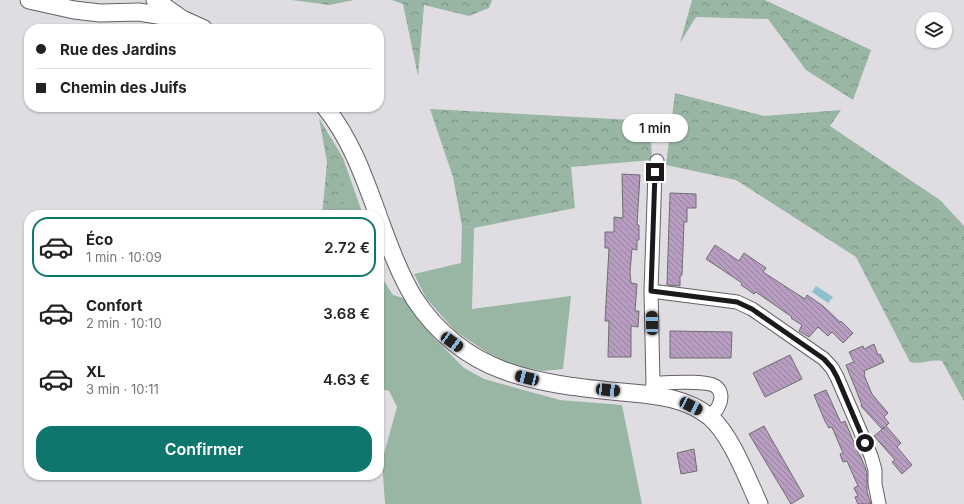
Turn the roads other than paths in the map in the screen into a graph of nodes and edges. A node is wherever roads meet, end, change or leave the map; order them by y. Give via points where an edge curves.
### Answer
1 (29, 0) edge
2 (156, 0) edge
3 (172, 0) edge
4 (182, 19) junction
5 (193, 24) edge
6 (329, 112) edge
7 (657, 162) dead end
8 (376, 210) edge
9 (384, 232) edge
10 (651, 291) junction
11 (647, 391) junction
12 (710, 417) junction
13 (759, 504) edge
14 (879, 504) edge

1 - 4 main road via 74,10 100,13 139,12
2 - 4 main road
3 - 4 main road
4 - 5 main road
6 - 8 main road via 350,145
7 - 10 street
9 - 11 main road via 414,297 434,324 452,342 470,354 503,371 540,381 566,386
10 - 11 street
10 - 14 street via 737,302 752,309 824,359 837,377 871,456 876,470 875,484
11 - 12 main road via 684,402
11 - 12 street via 703,383 715,386 721,391 721,399
12 - 13 main road via 727,439

